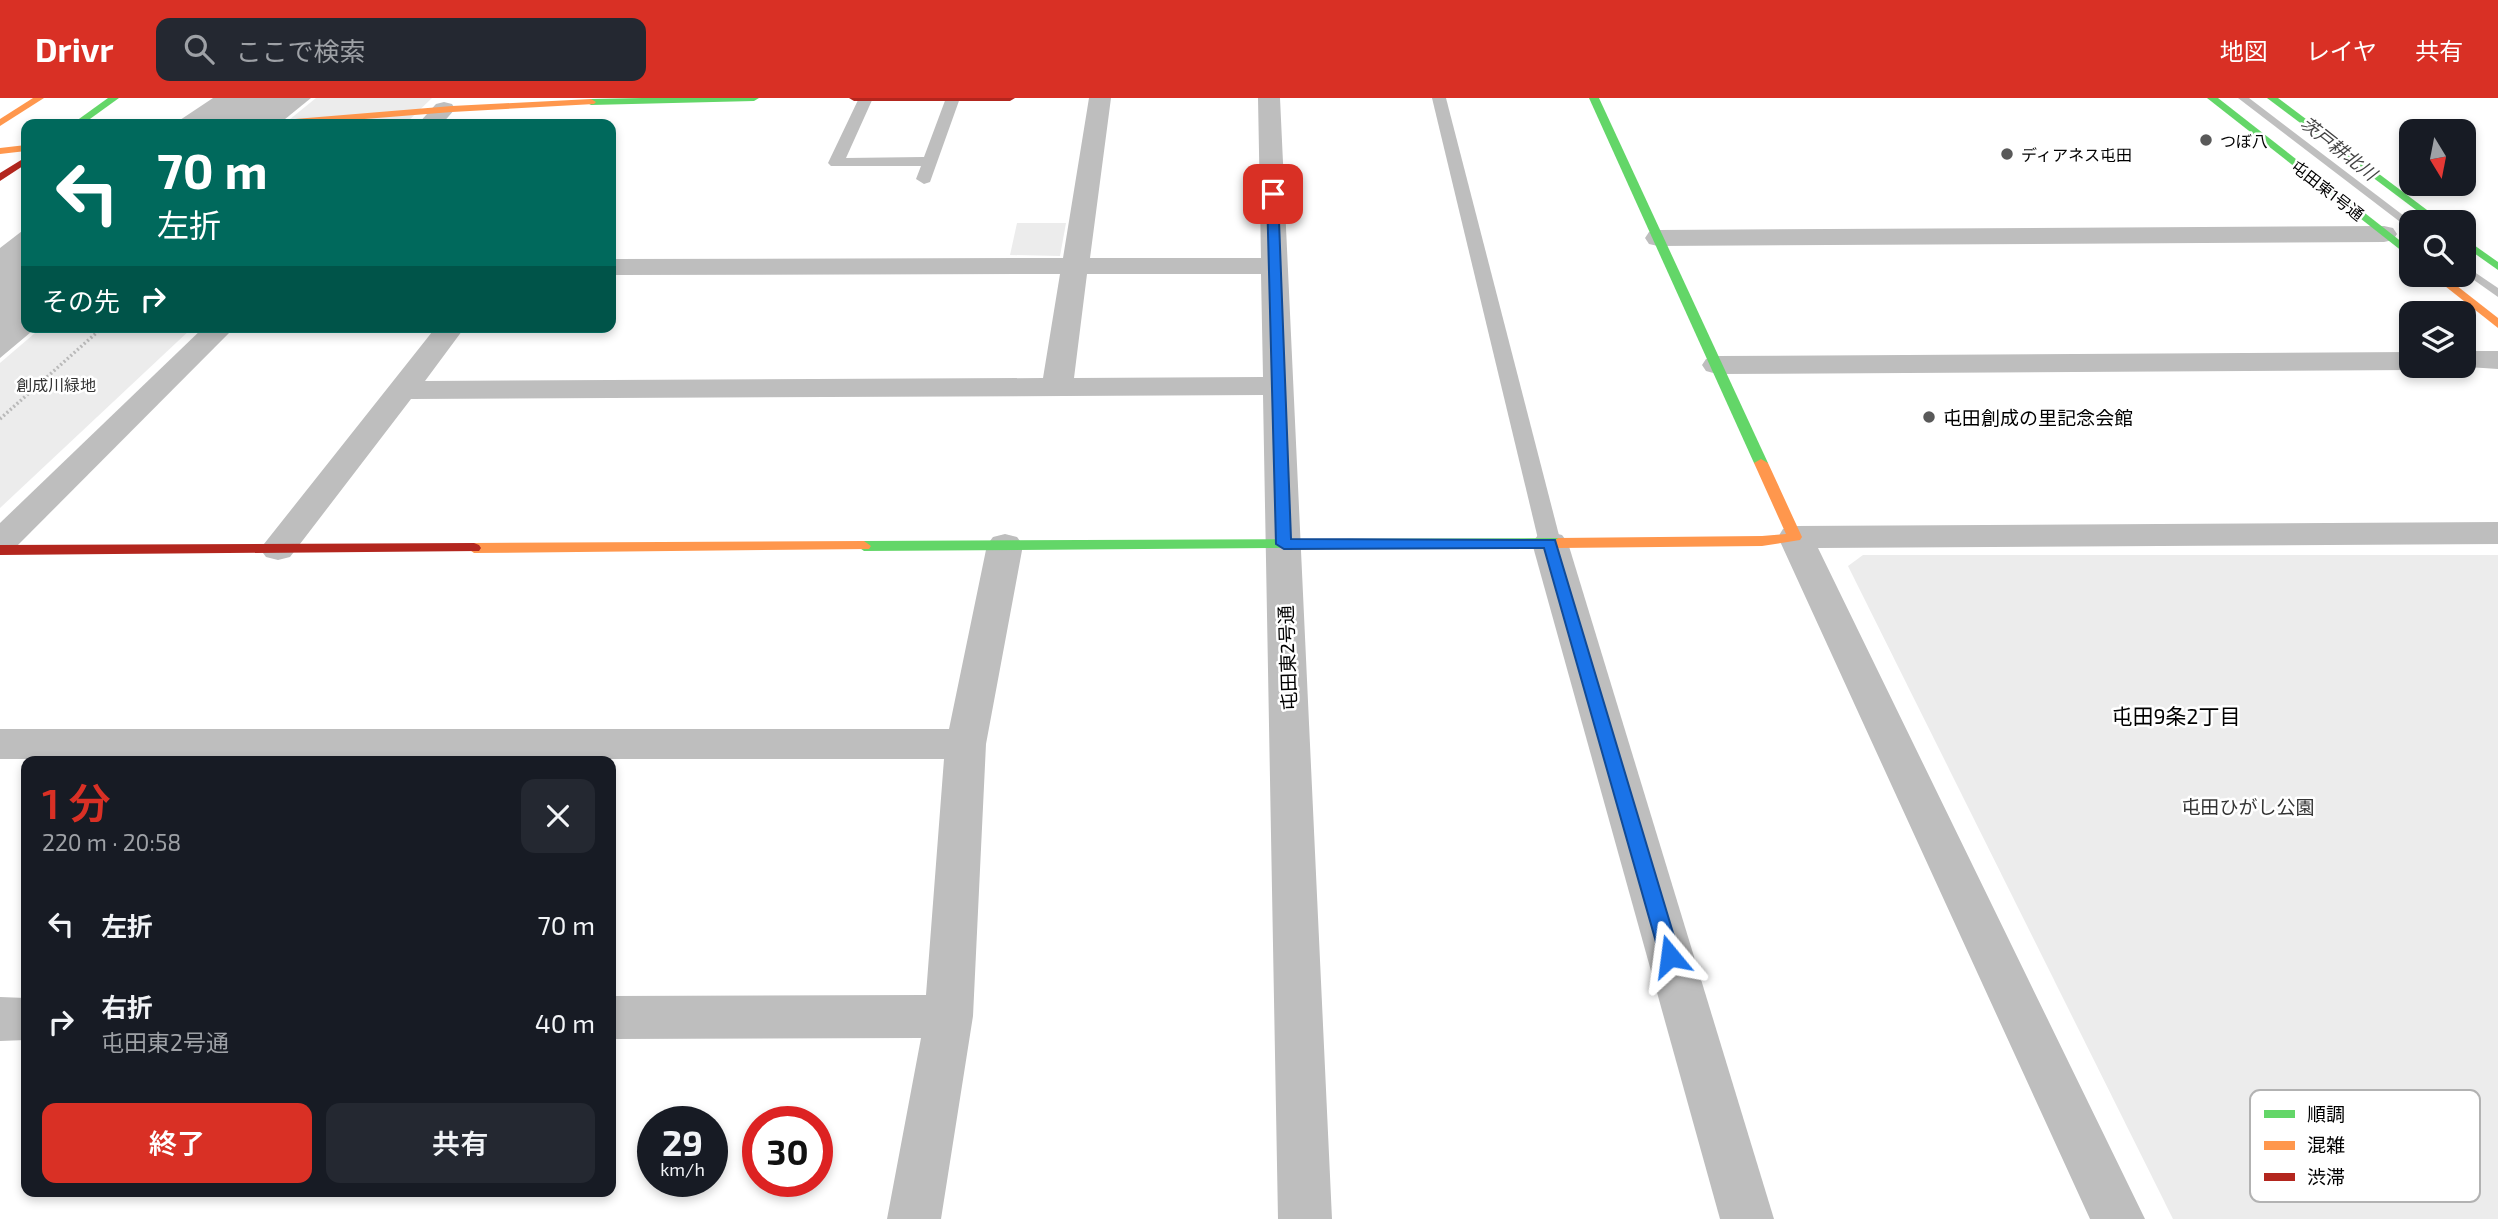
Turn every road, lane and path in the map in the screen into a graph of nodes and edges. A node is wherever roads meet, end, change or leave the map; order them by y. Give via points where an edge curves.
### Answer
1 (114, 98) edge
2 (619, 98) edge
3 (754, 98) edge
4 (854, 98) edge
5 (866, 98) edge
6 (953, 98) edge
7 (1010, 98) edge
8 (1100, 98) edge
9 (1269, 98) edge
10 (1439, 98) edge
11 (1594, 98) edge
12 (2211, 98) edge
13 (2272, 98) edge
14 (29, 101) edge
15 (437, 117) edge
16 (84, 119) edge
17 (327, 119) edge
18 (0, 123) edge
19 (21, 149) edge
20 (0, 151) edge
21 (930, 161) junction
22 (21, 163) edge
23 (0, 178) edge
24 (923, 179) dead end
25 (2422, 210) edge
26 (2384, 234) junction
27 (1658, 238) junction
28 (2399, 246) edge
29 (2476, 250) edge
30 (1275, 266) junction
31 (616, 267) edge
32 (1074, 267) junction
33 (2498, 267) edge
34 (2451, 287) edge
35 (2498, 324) edge
36 (96, 333) edge
37 (215, 333) edge
38 (446, 333) edge
39 (2476, 360) edge
40 (2498, 360) edge
41 (2399, 361) edge
42 (1717, 365) junction
43 (1278, 386) junction
44 (1057, 387) junction
45 (402, 390) junction
46 (0, 419) edge
47 (2498, 533) edge
48 (1795, 537) junction
49 (0, 543) edge
50 (1550, 543) junction
51 (1284, 544) junction
52 (1005, 545) junction
53 (278, 549) junction
54 (0, 550) edge
55 (0, 744) edge
56 (966, 744) junction
57 (949, 1016) junction
58 (616, 1017) edge
59 (0, 1019) edge
60 (21, 1019) edge
61 (914, 1219) edge
62 (1305, 1219) edge
63 (1747, 1219) edge
64 (2118, 1219) edge

1 - 16 main road
2 - 3 main road
2 - 15 main road
4 - 5 main road
5 - 6 main road
5 - 21 lane via 836,163
6 - 7 main road
6 - 21 lane
8 - 32 street
9 - 30 street, 屯田東2号通
10 - 50 lane
11 - 27 main road
12 - 26 main road, 屯田東1号通
13 - 25 main road
14 - 18 main road
15 - 17 main road
19 - 20 main road
21 - 24 lane
22 - 23 main road
26 - 27 street
26 - 28 main road, 屯田東1号通
27 - 42 main road
29 - 33 main road
30 - 32 street
30 - 43 street, 屯田東2号通
31 - 32 street
32 - 44 street
34 - 35 main road
36 - 46 path
37 - 49 street
38 - 45 street
39 - 40 street
41 - 42 street
42 - 48 main road
43 - 44 street
43 - 51 street, 屯田東2号通
44 - 45 street
45 - 53 street
47 - 48 street
48 - 50 main road
48 - 64 street
50 - 51 main road
50 - 63 street
51 - 52 main road
51 - 62 street, 屯田東2号通
52 - 53 main road
52 - 56 street
53 - 54 main road
55 - 56 street
56 - 57 street
57 - 58 street
57 - 61 street
59 - 60 street

